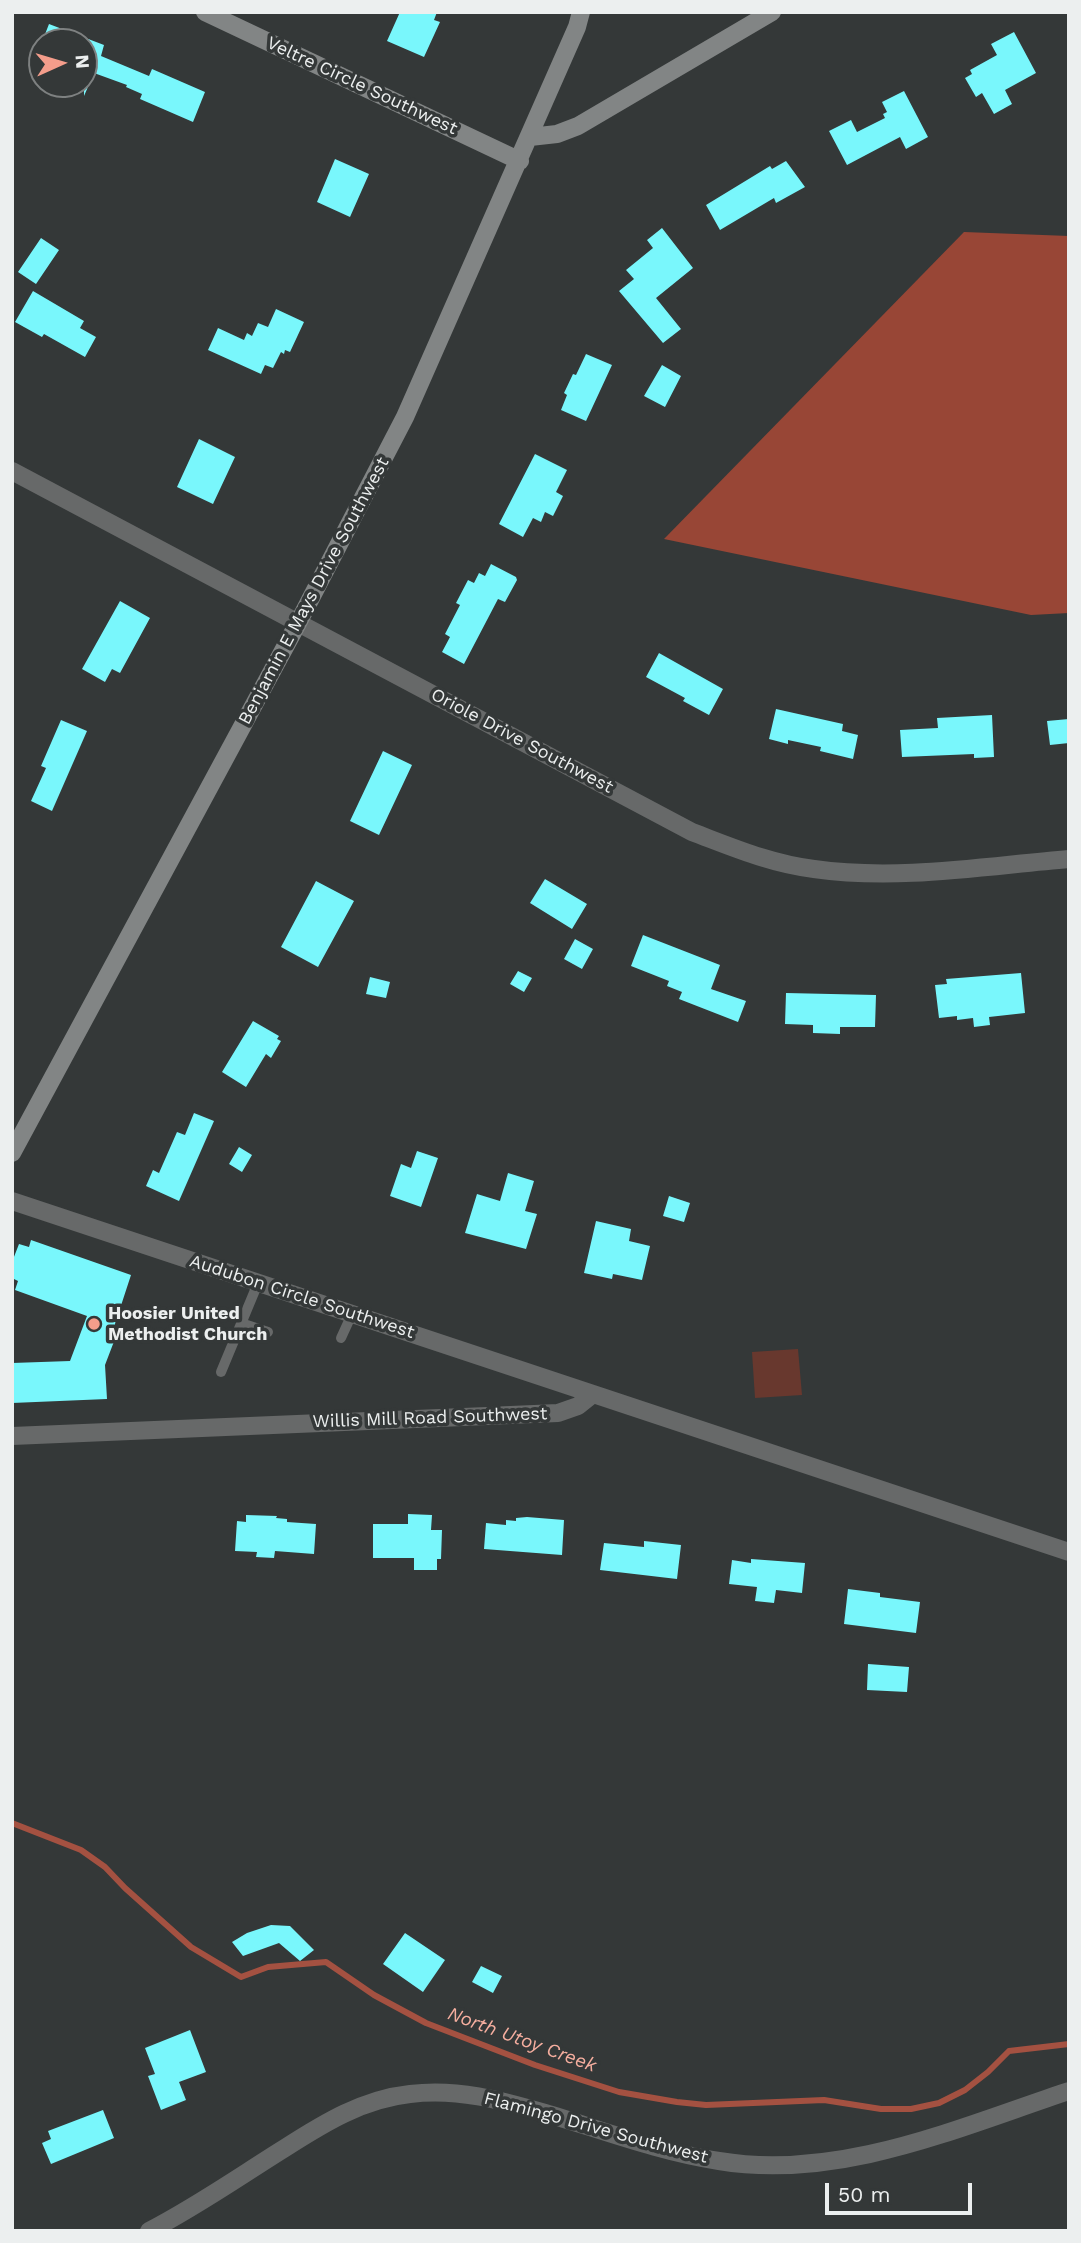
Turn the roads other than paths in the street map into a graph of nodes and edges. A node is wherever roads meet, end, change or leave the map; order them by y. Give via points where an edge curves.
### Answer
1 (205, 12) edge
2 (581, 12) edge
3 (772, 12) edge
4 (530, 137) junction
5 (520, 160) junction
6 (12, 471) edge
7 (298, 623) junction
8 (1069, 859) edge
9 (12, 1153) edge
10 (12, 1201) edge
11 (258, 1283) junction
12 (352, 1314) junction
13 (242, 1323) junction
14 (268, 1332) dead end
15 (341, 1338) dead end
16 (221, 1372) dead end
17 (593, 1394) junction
18 (12, 1436) edge
19 (1069, 1552) edge
20 (1069, 2091) edge
21 (149, 2231) edge

1 - 5 street, Veltre Circle Southwest
2 - 4 street, Benjamin E Mays Drive Southwest
3 - 4 street via 578,126
4 - 5 street, Benjamin E Mays Drive Southwest
5 - 7 street, Benjamin E Mays Drive Southwest via 405,417
6 - 7 street, Oriole Drive Southwest
7 - 8 street, Oriole Drive Southwest via 692,832 754,856 855,874
7 - 9 street, Benjamin E Mays Drive Southwest
10 - 11 street, Audubon Circle Southwest
11 - 12 street, Audubon Circle Southwest
11 - 13 lane
12 - 15 lane
12 - 17 street, Audubon Circle Southwest
13 - 14 lane
13 - 16 lane
17 - 18 street, Willis Mill Road Southwest via 558,1413
17 - 19 street
20 - 21 street, Flamingo Drive Southwest via 928,2139 848,2160 784,2166 720,2162 677,2152 489,2097 409,2094 370,2102 334,2118

